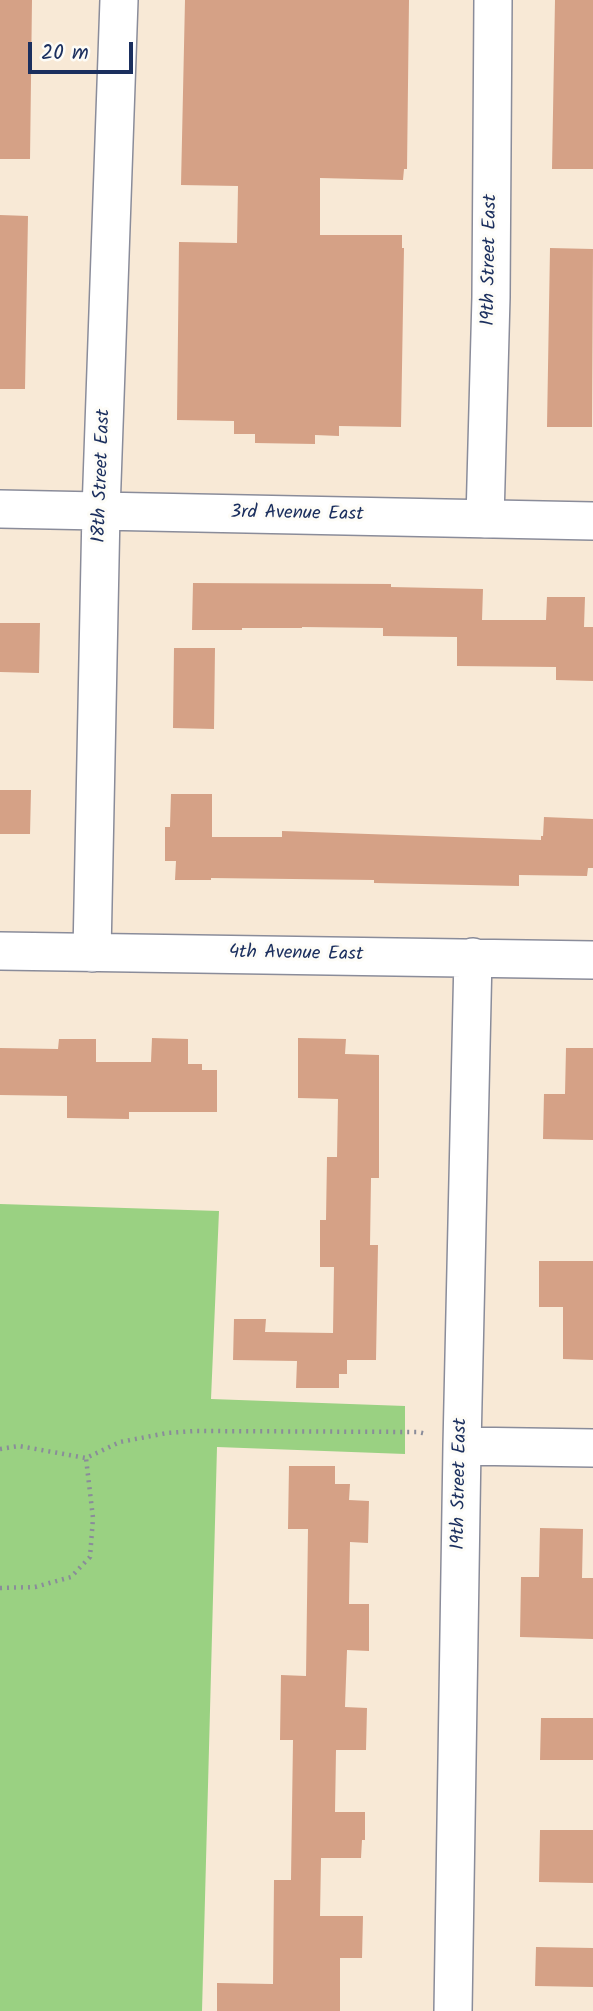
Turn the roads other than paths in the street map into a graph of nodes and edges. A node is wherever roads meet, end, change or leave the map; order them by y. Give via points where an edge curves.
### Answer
1 (119, 0) edge
2 (492, 0) edge
3 (0, 509) edge
4 (101, 511) junction
5 (485, 519) junction
6 (593, 521) edge
7 (0, 951) edge
8 (92, 953) junction
9 (473, 957) junction
10 (593, 960) edge
11 (462, 1446) junction
12 (593, 1448) edge
13 (453, 2011) edge

1 - 4 street, 18th Street East
2 - 5 street, 19th Street East
3 - 4 street, 3rd Avenue East
4 - 5 street, 3rd Avenue East
4 - 8 street, 18th Street East
5 - 6 street, 3rd Avenue East
7 - 8 street, 4th Avenue East
8 - 9 street, 4th Avenue East
9 - 10 street, 4th Avenue East
9 - 11 street, 19th Street East
11 - 12 street
11 - 13 street, 19th Street East

